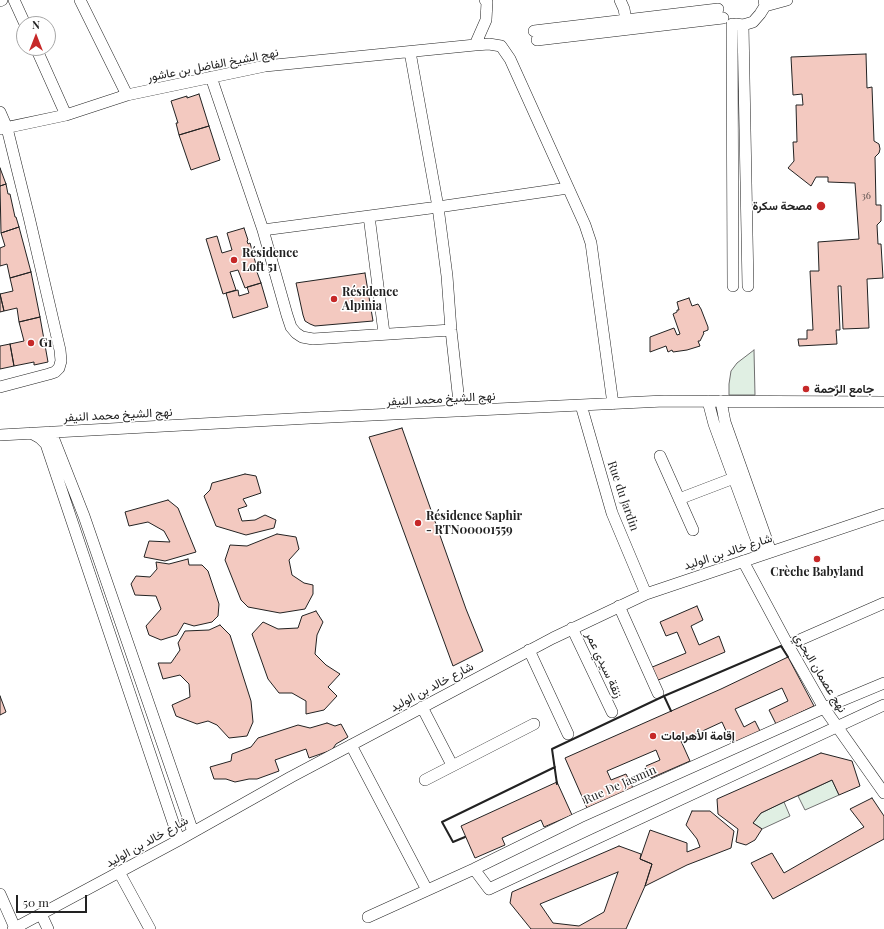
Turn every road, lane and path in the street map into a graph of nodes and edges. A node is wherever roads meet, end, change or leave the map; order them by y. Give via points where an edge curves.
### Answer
1 (14, 0) edge
2 (80, 0) edge
3 (485, 0) edge
4 (620, 0) edge
5 (787, 0) edge
6 (764, 3) edge
7 (726, 15) edge
8 (21, 16) edge
9 (626, 20) junction
10 (475, 45) junction
11 (410, 52) junction
12 (40, 56) edge
13 (211, 77) junction
14 (127, 94) junction
15 (0, 112) edge
16 (66, 115) junction
17 (3, 128) edge
18 (568, 188) junction
19 (438, 207) junction
20 (369, 216) junction
21 (263, 230) junction
22 (733, 286) dead end
23 (748, 286) dead end
24 (451, 330) junction
25 (384, 334) junction
26 (0, 387) edge
27 (708, 401) junction
28 (721, 401) junction
29 (884, 402) edge
30 (613, 404) junction
31 (581, 405) junction
32 (460, 411) junction
33 (51, 432) junction
34 (31, 433) junction
35 (0, 435) edge
36 (660, 456) dead end
37 (734, 478) junction
38 (679, 499) junction
39 (884, 514) edge
40 (693, 530) dead end
41 (766, 553) junction
42 (743, 561) junction
43 (646, 594) junction
44 (884, 603) edge
45 (620, 606) junction
46 (572, 628) junction
47 (788, 645) junction
48 (529, 650) junction
49 (884, 683) edge
50 (658, 693) dead end
51 (884, 705) edge
52 (422, 707) junction
53 (824, 708) junction
54 (612, 712) dead end
55 (534, 724) dead end
56 (838, 727) junction
57 (568, 734) dead end
58 (351, 745) junction
59 (452, 765) junction
60 (425, 780) dead end
61 (884, 793) edge
62 (193, 832) junction
63 (179, 840) junction
64 (474, 869) junction
65 (120, 872) junction
66 (427, 890) junction
67 (0, 894) edge
68 (41, 914) junction
69 (368, 917) dead end
70 (14, 928) edge
71 (48, 929) edge
72 (150, 929) edge

1 - 8 street
2 - 14 street
3 - 10 street via 486,20
4 - 9 street
5 - 6 street
6 - 7 street via 760,14 753,22
7 - 9 street
7 - 9 street via 535,36
7 - 22 street
7 - 23 street
10 - 11 street, نهج الشيخ الفاضل بن عاشور
10 - 18 street, نهج الشيخ الفاضل بن عاشور via 501,46 510,59
11 - 13 street, نهج الشيخ الفاضل بن عاشور via 265,66
11 - 19 street
12 - 16 street
13 - 14 street, نهج الشيخ الفاضل بن عاشور
13 - 21 street
14 - 16 street, نهج الشيخ الفاضل بن عاشور
15 - 17 street
16 - 17 street, نهج الشيخ الفاضل بن عاشور
17 - 26 street via 29,216 61,361 55,372
18 - 19 street
18 - 30 street via 591,243
19 - 20 street
19 - 24 street
20 - 21 street
20 - 25 street
21 - 25 street via 291,328 296,334 313,339
24 - 25 street
24 - 32 street
27 - 28 street, نهج الشيخ محمد النيفر
27 - 30 street, نهج الشيخ محمد النيفر
27 - 37 street
28 - 29 street, نهج الشيخ محمد النيفر
28 - 41 street via 724,422
30 - 31 street, نهج الشيخ محمد النيفر
31 - 32 street, نهج الشيخ محمد النيفر
31 - 43 street, Rue du Jardin via 612,513
32 - 33 street, نهج الشيخ محمد النيفر
33 - 34 street, نهج الشيخ محمد النيفر
33 - 62 street via 84,516
34 - 35 street, نهج الشيخ محمد النيفر
34 - 63 street via 46,444
36 - 38 street
37 - 38 street
37 - 41 street
38 - 40 street
39 - 41 street, شارع خالد بن الوليد
41 - 42 street, شارع خالد بن الوليد
42 - 43 street, شارع خالد بن الوليد
42 - 47 street, نهج عصمان البحري
43 - 45 street, شارع خالد بن الوليد
44 - 47 street
45 - 46 street, شارع خالد بن الوليد
45 - 50 street
46 - 48 street, شارع خالد بن الوليد
46 - 54 street, زنقة سيدي عمر
47 - 53 street, نهج عصمان البحري
48 - 52 street, شارع خالد بن الوليد
48 - 57 street
49 - 53 street, Rue De Jasmin
51 - 56 street
52 - 58 street, شارع خالد بن الوليد
52 - 59 street
53 - 56 street, نهج عصمان البحري
53 - 64 street, Rue De Jasmin via 580,817
55 - 59 street
56 - 61 street, نهج عصمان البحري
56 - 64 street via 489,889
58 - 62 street, شارع خالد بن الوليد
58 - 66 street
59 - 60 street
62 - 63 street, شارع خالد بن الوليد
63 - 65 street, شارع خالد بن الوليد
64 - 66 street, Rue De Jasmin
65 - 68 street, شارع خالد بن الوليد
65 - 72 street
66 - 69 street, Rue De Jasmin
67 - 70 street
68 - 70 street, شارع خالد بن الوليد
68 - 71 street

